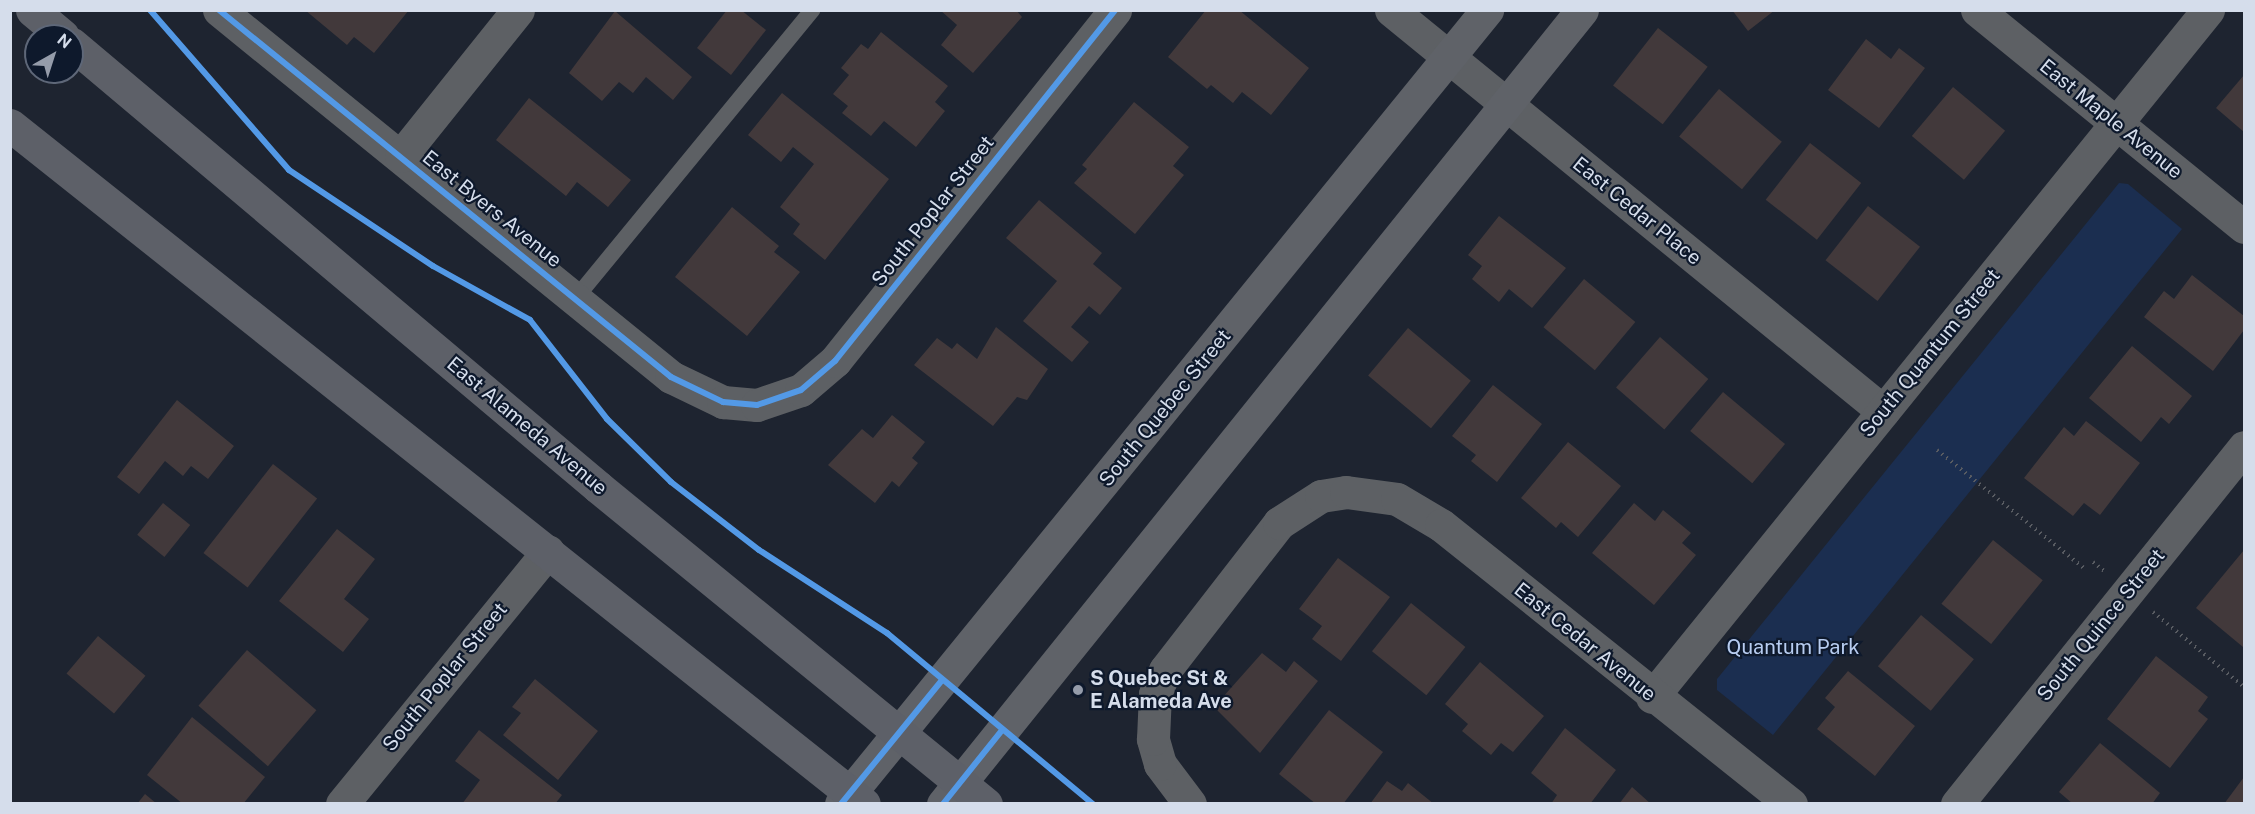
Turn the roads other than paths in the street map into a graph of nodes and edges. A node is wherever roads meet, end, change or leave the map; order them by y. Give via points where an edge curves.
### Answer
1 (32, 10) edge
2 (219, 10) edge
3 (518, 10) edge
4 (812, 10) edge
5 (1115, 10) edge
6 (1391, 10) edge
7 (1487, 10) edge
8 (1582, 10) edge
9 (1977, 10) edge
10 (2208, 10) edge
11 (49, 24) edge
12 (84, 54) edge
13 (1448, 57) junction
14 (1508, 106) junction
15 (2117, 123) junction
16 (10, 125) edge
17 (401, 156) junction
18 (2244, 227) edge
19 (575, 299) junction
20 (757, 405) joint
21 (1884, 411) junction
22 (2244, 447) edge
23 (548, 551) junction
24 (1652, 697) junction
25 (898, 734) junction
26 (952, 793) edge
27 (852, 800) edge
28 (342, 804) edge
29 (986, 804) edge
30 (1190, 804) edge
31 (1791, 804) edge
32 (1957, 804) edge

1 - 11 main road
2 - 17 street, East Byers Avenue
3 - 17 street
4 - 19 lane
5 - 20 street, South Poplar Street via 835,362 801,390
6 - 13 street, East Cedar Place
7 - 13 main road, South Quebec Street
8 - 14 main road
9 - 15 street, East Maple Avenue
10 - 15 street, South Quantum Street
12 - 25 main road, East Alameda Avenue
13 - 14 street, East Cedar Place
13 - 25 main road, South Quebec Street
14 - 21 street, East Cedar Place
14 - 26 main road
15 - 18 street, East Maple Avenue
15 - 21 street, South Quantum Street
16 - 23 main road
17 - 19 street, East Byers Avenue
19 - 20 street, East Byers Avenue via 699,394
21 - 24 street, South Quantum Street
22 - 32 street, South Quince Street
23 - 27 main road
23 - 28 street, South Poplar Street
24 - 30 street, East Cedar Avenue via 1441,525 1396,499 1372,494 1321,496 1297,507 1182,645 1155,694 1151,719 1160,764
24 - 31 street, East Cedar Avenue
25 - 26 main road, East Alameda Avenue
25 - 27 main road, South Quebec Street
26 - 29 main road, East Alameda Avenue

